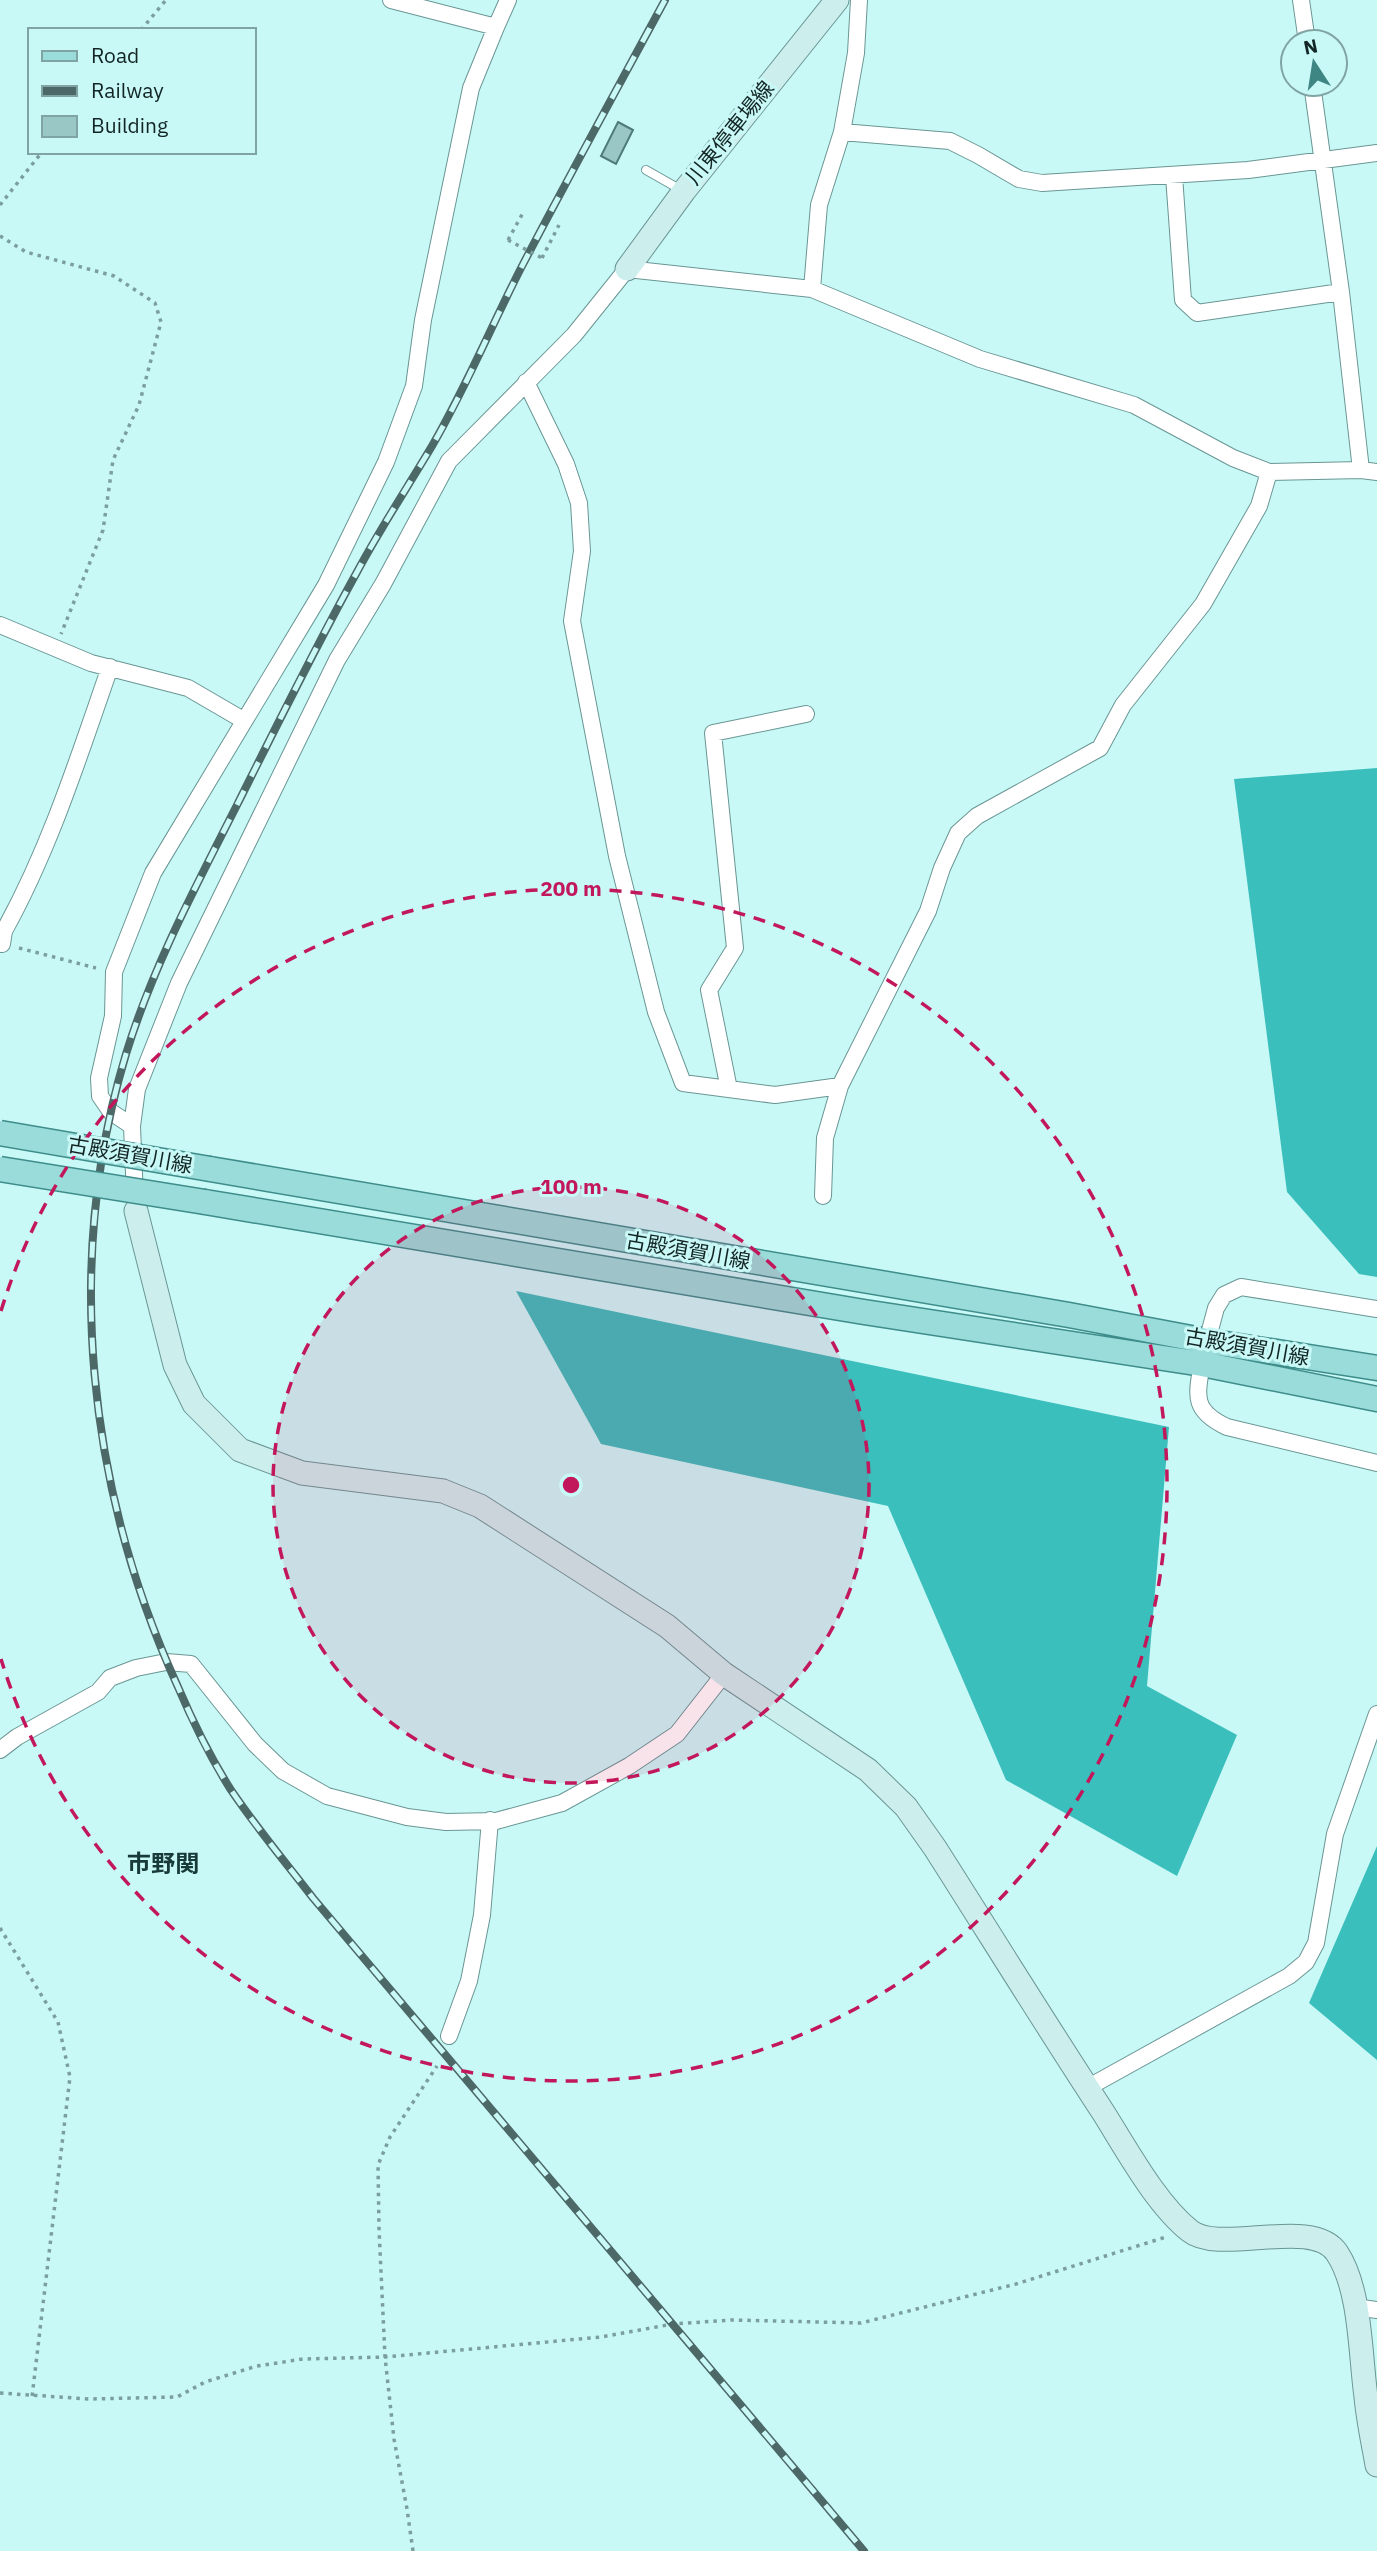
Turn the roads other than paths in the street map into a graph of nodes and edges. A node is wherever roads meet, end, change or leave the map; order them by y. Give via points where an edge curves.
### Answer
1 (391, 0) edge
2 (508, 0) edge
3 (837, 0) edge
4 (859, 0) edge
5 (1301, 0) edge
6 (496, 27) junction
7 (1305, 28) edge
8 (1314, 98) edge
9 (842, 132) junction
10 (1377, 153) edge
11 (1322, 159) junction
12 (646, 170) dead end
13 (1174, 176) junction
14 (684, 191) junction
15 (627, 269) junction
16 (812, 289) junction
17 (1341, 292) junction
18 (526, 382) junction
19 (1369, 471) edge
20 (1269, 472) junction
21 (0, 625) edge
22 (110, 667) junction
23 (806, 714) dead end
24 (243, 720) junction
25 (2, 944) edge
26 (840, 1086) junction
27 (729, 1089) junction
28 (132, 1126) junction
29 (0, 1133) edge
30 (0, 1169) edge
31 (823, 1196) dead end
32 (136, 1211) joint
33 (1377, 1309) edge
34 (1204, 1352) junction
35 (1377, 1368) edge
36 (1377, 1399) edge
37 (1377, 1463) edge
38 (724, 1674) junction
39 (1377, 1714) edge
40 (0, 1750) edge
41 (490, 1820) junction
42 (449, 2036) dead end
43 (1087, 2088) junction
44 (1366, 2309) edge
45 (1377, 2465) edge

1 - 6 street
2 - 6 street
3 - 14 street, 川東停車場線
4 - 9 street via 856,53
5 - 7 street
6 - 24 street via 471,88 423,320 414,386 386,462 326,585
8 - 11 street
9 - 13 street via 950,141 1019,179 1042,183
9 - 16 street via 819,205
10 - 11 street
11 - 13 street
11 - 17 street
12 - 14 lane
13 - 17 street via 1183,300 1197,313
14 - 15 street, 川東停車場線
15 - 16 street
15 - 18 street via 574,335
16 - 20 street via 980,359 1134,405
17 - 19 street
18 - 27 street via 566,464 579,503 582,551 572,621 617,856 656,1012 683,1083
18 - 28 street via 449,461 337,660 179,983 137,1089
19 - 20 street
20 - 26 street via 1259,506 1203,604 1123,705 1100,748 977,816 958,833 928,911
21 - 22 street
22 - 24 street via 188,688
22 - 25 street via 77,763
23 - 27 street via 713,733 735,948 709,990
24 - 28 street via 153,873 114,972 114,1016 99,1078 100,1096 111,1112
26 - 27 street via 775,1095
26 - 31 street via 825,1138
28 - 32 street
29 - 34 main road, 古殿須賀川線, bridge via 1092,1319
30 - 34 main road, 古殿須賀川線, bridge via 864,1312
32 - 38 street via 175,1365 194,1404 240,1450 302,1472 443,1490 480,1506 667,1626
33 - 34 street via 1241,1287 1224,1295 1216,1308
34 - 35 main road, 古殿須賀川線
34 - 36 main road, 古殿須賀川線
34 - 37 street via 1197,1392 1200,1407 1210,1419
38 - 41 street via 677,1734 629,1766 562,1803
38 - 43 street via 869,1770 906,1807
39 - 43 street via 1335,1834 1316,1943 1306,1962 1289,1976
40 - 41 street via 98,1692 110,1678 166,1662 191,1664 255,1744 283,1770 327,1796 446,1822
41 - 42 street via 482,1915 469,1981
43 - 44 street via 1175,2219 1198,2237 1319,2240 1335,2249
44 - 45 street via 1367,2407

